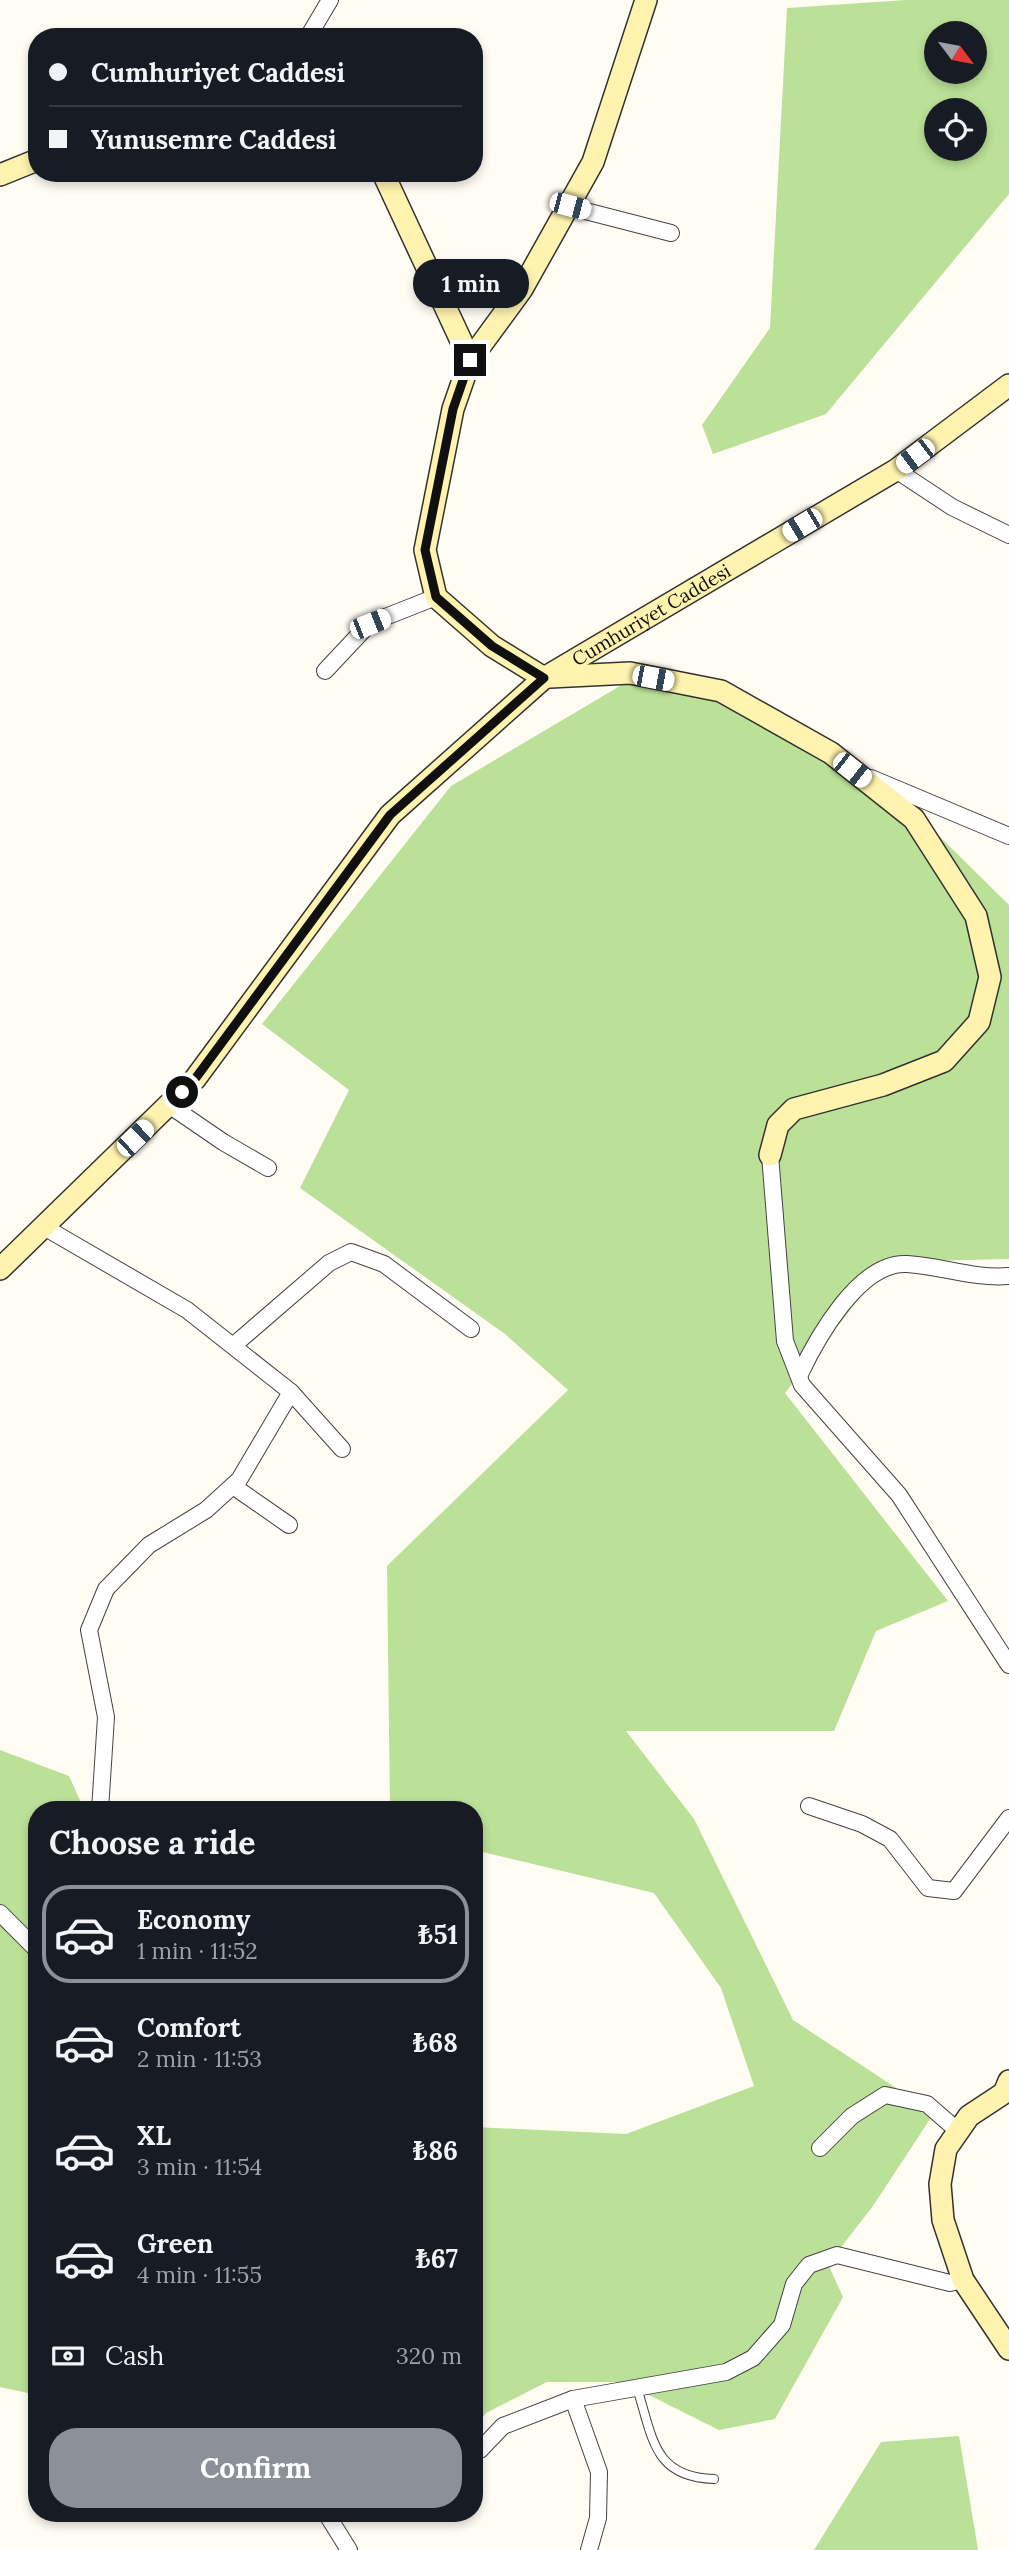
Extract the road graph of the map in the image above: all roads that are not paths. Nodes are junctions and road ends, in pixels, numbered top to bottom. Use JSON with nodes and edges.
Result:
{"nodes":[{"id":1,"x":330,"y":0,"type":"edge"},
{"id":2,"x":646,"y":0,"type":"edge"},
{"id":3,"x":313,"y":28,"type":"edge"},
{"id":4,"x":28,"y":164,"type":"edge"},
{"id":5,"x":0,"y":175,"type":"edge"},
{"id":6,"x":387,"y":182,"type":"edge"},
{"id":7,"x":570,"y":206,"type":"junction"},
{"id":8,"x":671,"y":233,"type":"dead end"},
{"id":9,"x":470,"y":360,"type":"junction"},
{"id":10,"x":1009,"y":385,"type":"edge"},
{"id":11,"x":896,"y":470,"type":"junction"},
{"id":12,"x":1009,"y":535,"type":"edge"},
{"id":13,"x":436,"y":597,"type":"junction"},
{"id":14,"x":325,"y":671,"type":"dead end"},
{"id":15,"x":544,"y":678,"type":"junction"},
{"id":16,"x":852,"y":770,"type":"junction"},
{"id":17,"x":1009,"y":836,"type":"edge"},
{"id":18,"x":169,"y":1105,"type":"junction"},
{"id":19,"x":770,"y":1155,"type":"joint"},
{"id":20,"x":268,"y":1168,"type":"dead end"},
{"id":21,"x":44,"y":1227,"type":"junction"},
{"id":22,"x":0,"y":1269,"type":"edge"},
{"id":23,"x":1009,"y":1276,"type":"edge"},
{"id":24,"x":471,"y":1329,"type":"dead end"},
{"id":25,"x":234,"y":1345,"type":"junction"},
{"id":26,"x":799,"y":1376,"type":"junction"},
{"id":27,"x":291,"y":1392,"type":"junction"},
{"id":28,"x":342,"y":1449,"type":"dead end"},
{"id":29,"x":233,"y":1486,"type":"junction"},
{"id":30,"x":289,"y":1525,"type":"dead end"},
{"id":31,"x":1009,"y":1665,"type":"edge"},
{"id":32,"x":101,"y":1801,"type":"edge"},
{"id":33,"x":809,"y":1806,"type":"dead end"},
{"id":34,"x":1009,"y":1818,"type":"edge"},
{"id":35,"x":0,"y":1913,"type":"edge"},
{"id":36,"x":28,"y":1941,"type":"edge"},
{"id":37,"x":1009,"y":2081,"type":"edge"},
{"id":38,"x":958,"y":2131,"type":"junction"},
{"id":39,"x":820,"y":2148,"type":"dead end"},
{"id":40,"x":963,"y":2280,"type":"junction"},
{"id":41,"x":1009,"y":2349,"type":"edge"},
{"id":42,"x":637,"y":2388,"type":"junction"},
{"id":43,"x":573,"y":2399,"type":"junction"},
{"id":44,"x":483,"y":2447,"type":"edge"},
{"id":45,"x":714,"y":2479,"type":"dead end"},
{"id":46,"x":332,"y":2522,"type":"edge"},
{"id":47,"x":349,"y":2550,"type":"edge"},
{"id":48,"x":589,"y":2550,"type":"edge"}],
"edges":[{"from":1,"to":3,"type":"street"},
{"from":2,"to":7,"type":"street"},
{"from":4,"to":5,"type":"street"},
{"from":6,"to":9,"type":"street"},
{"from":7,"to":8,"type":"street"},
{"from":7,"to":9,"type":"street"},
{"from":9,"to":13,"type":"street"},
{"from":10,"to":11,"type":"street","name":"Cumhuriyet Caddesi"},
{"from":11,"to":12,"type":"street"},
{"from":11,"to":15,"type":"street","name":"Cumhuriyet Caddesi"},
{"from":13,"to":14,"type":"street"},
{"from":13,"to":15,"type":"street"},
{"from":15,"to":16,"type":"street"},
{"from":15,"to":18,"type":"street","name":"Cumhuriyet Caddesi"},
{"from":16,"to":17,"type":"street"},
{"from":16,"to":19,"type":"street"},
{"from":18,"to":20,"type":"street"},
{"from":18,"to":21,"type":"street","name":"Cumhuriyet Caddesi"},
{"from":19,"to":26,"type":"street"},
{"from":21,"to":22,"type":"street","name":"Cumhuriyet Caddesi"},
{"from":21,"to":25,"type":"street"},
{"from":23,"to":26,"type":"street"},
{"from":24,"to":25,"type":"street"},
{"from":25,"to":27,"type":"street"},
{"from":26,"to":31,"type":"street"},
{"from":27,"to":28,"type":"street"},
{"from":27,"to":29,"type":"street"},
{"from":29,"to":30,"type":"street"},
{"from":29,"to":32,"type":"street"},
{"from":33,"to":34,"type":"street"},
{"from":35,"to":36,"type":"street"},
{"from":37,"to":38,"type":"street"},
{"from":38,"to":39,"type":"street"},
{"from":38,"to":40,"type":"street"},
{"from":40,"to":41,"type":"street"},
{"from":40,"to":42,"type":"street"},
{"from":42,"to":43,"type":"street"},
{"from":42,"to":45,"type":"lane"},
{"from":43,"to":44,"type":"street"},
{"from":43,"to":48,"type":"street"},
{"from":46,"to":47,"type":"street"}]}
